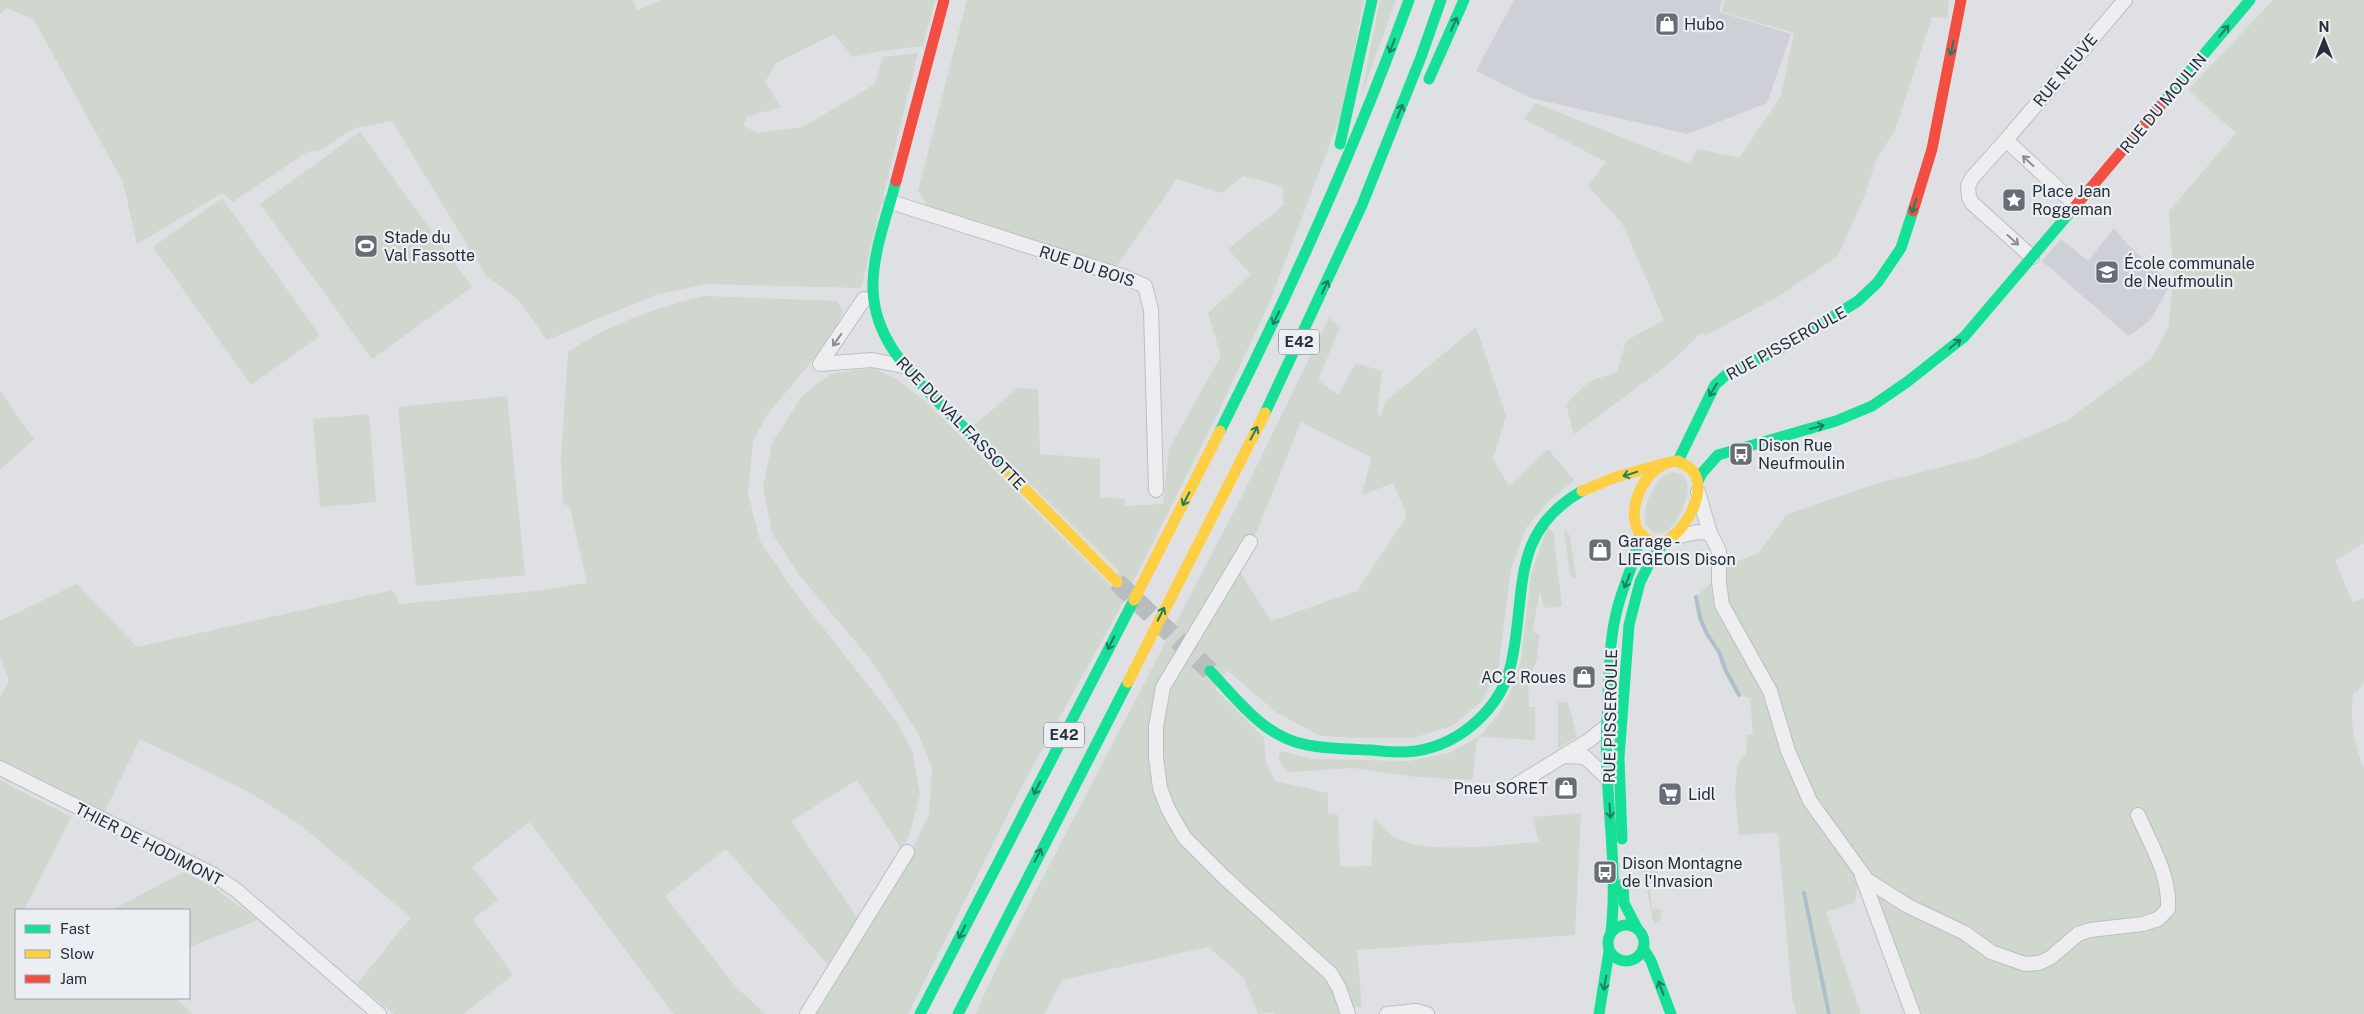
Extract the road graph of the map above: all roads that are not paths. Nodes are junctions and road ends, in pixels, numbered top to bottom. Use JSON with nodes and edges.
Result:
{"nodes":[{"id":1,"x":944,"y":0,"type":"edge"},
{"id":2,"x":1372,"y":0,"type":"edge"},
{"id":3,"x":1408,"y":0,"type":"edge"},
{"id":4,"x":1441,"y":0,"type":"edge"},
{"id":5,"x":1464,"y":0,"type":"edge"},
{"id":6,"x":1961,"y":0,"type":"edge"},
{"id":7,"x":2125,"y":0,"type":"edge"},
{"id":8,"x":2250,"y":0,"type":"edge"},
{"id":9,"x":1424,"y":88,"type":"dead end"},
{"id":10,"x":1411,"y":113,"type":"dead end"},
{"id":11,"x":2006,"y":140,"type":"junction"},
{"id":12,"x":890,"y":202,"type":"junction"},
{"id":13,"x":1362,"y":205,"type":"junction"},
{"id":14,"x":2076,"y":206,"type":"junction"},
{"id":15,"x":1318,"y":226,"type":"junction"},
{"id":16,"x":2032,"y":257,"type":"junction"},
{"id":17,"x":864,"y":299,"type":"dead end"},
{"id":18,"x":904,"y":366,"type":"junction"},
{"id":19,"x":1678,"y":461,"type":"junction"},
{"id":20,"x":1662,"y":464,"type":"junction"},
{"id":21,"x":1597,"y":484,"type":"junction"},
{"id":22,"x":1698,"y":486,"type":"junction"},
{"id":23,"x":1156,"y":490,"type":"dead end"},
{"id":24,"x":1636,"y":507,"type":"junction"},
{"id":25,"x":1710,"y":533,"type":"junction"},
{"id":26,"x":1640,"y":534,"type":"junction"},
{"id":27,"x":1675,"y":537,"type":"junction"},
{"id":28,"x":1250,"y":542,"type":"dead end"},
{"id":29,"x":1662,"y":544,"type":"junction"},
{"id":30,"x":1117,"y":582,"type":"tunnel mouth"},
{"id":31,"x":1210,"y":671,"type":"tunnel mouth"},
{"id":32,"x":1607,"y":726,"type":"junction"},
{"id":33,"x":1564,"y":756,"type":"junction"},
{"id":34,"x":0,"y":768,"type":"edge"},
{"id":35,"x":1607,"y":778,"type":"junction"},
{"id":36,"x":1510,"y":788,"type":"dead end"},
{"id":37,"x":2138,"y":815,"type":"dead end"},
{"id":38,"x":906,"y":852,"type":"dead end"},
{"id":39,"x":1859,"y":868,"type":"junction"},
{"id":40,"x":1637,"y":928,"type":"junction"},
{"id":41,"x":1611,"y":932,"type":"junction"},
{"id":42,"x":1644,"y":948,"type":"junction"},
{"id":43,"x":1609,"y":951,"type":"junction"},
{"id":44,"x":1629,"y":961,"type":"junction"},
{"id":45,"x":379,"y":1014,"type":"edge"},
{"id":46,"x":807,"y":1014,"type":"edge"},
{"id":47,"x":920,"y":1014,"type":"edge"},
{"id":48,"x":958,"y":1014,"type":"edge"},
{"id":49,"x":1348,"y":1014,"type":"edge"},
{"id":50,"x":1387,"y":1014,"type":"edge"},
{"id":51,"x":1427,"y":1014,"type":"edge"},
{"id":52,"x":1599,"y":1014,"type":"edge"},
{"id":53,"x":1609,"y":1014,"type":"edge"},
{"id":54,"x":1672,"y":1014,"type":"edge"},
{"id":55,"x":1913,"y":1014,"type":"edge"}],
"edges":[{"from":1,"to":12,"type":"main road","name":"RUE DU VAL FASSOTTE"},
{"from":2,"to":15,"type":"main road"},
{"from":3,"to":15,"type":"main road","number":"E42","one_way":true},
{"from":13,"to":4,"type":"main road","number":"E42","one_way":true},
{"from":9,"to":5,"type":"main road","one_way":true},
{"from":6,"to":19,"type":"main road","name":"RUE PISSEROULE","one_way":true},
{"from":7,"to":11,"type":"street","name":"RUE NEUVE"},
{"from":14,"to":8,"type":"main road","name":"RUE DU MOULIN","one_way":true},
{"from":10,"to":13,"type":"main road"},
{"from":14,"to":11,"type":"street","one_way":true},
{"from":11,"to":16,"type":"street","one_way":true},
{"from":12,"to":18,"type":"main road","name":"RUE DU VAL FASSOTTE"},
{"from":12,"to":23,"type":"street","name":"RUE DU BOIS"},
{"from":48,"to":13,"type":"main road","number":"E42","one_way":true},
{"from":14,"to":16,"type":"main road"},
{"from":15,"to":47,"type":"main road","number":"E42","one_way":true},
{"from":22,"to":16,"type":"main road","name":"RUE PISSEROULE","one_way":true},
{"from":17,"to":18,"type":"street","one_way":true},
{"from":18,"to":30,"type":"main road","name":"RUE DU VAL FASSOTTE"},
{"from":19,"to":20,"type":"main road"},
{"from":19,"to":22,"type":"main road"},
{"from":20,"to":21,"type":"main road","one_way":true},
{"from":20,"to":24,"type":"main road","name":"RUE PISSEROULE"},
{"from":21,"to":24,"type":"main road"},
{"from":21,"to":31,"type":"main road"},
{"from":22,"to":25,"type":"street"},
{"from":22,"to":27,"type":"main road","name":"RUE PISSEROULE"},
{"from":24,"to":26,"type":"main road","name":"RUE PISSEROULE"},
{"from":25,"to":27,"type":"street"},
{"from":25,"to":39,"type":"street"},
{"from":26,"to":29,"type":"main road"},
{"from":26,"to":32,"type":"main road","name":"RUE PISSEROULE","one_way":true},
{"from":27,"to":29,"type":"main road","name":"RUE PISSEROULE"},
{"from":28,"to":49,"type":"street"},
{"from":29,"to":40,"type":"main road","name":"RUE PISSEROULE"},
{"from":32,"to":33,"type":"street"},
{"from":32,"to":35,"type":"main road","name":"RUE PISSEROULE"},
{"from":33,"to":35,"type":"street"},
{"from":33,"to":36,"type":"street"},
{"from":34,"to":45,"type":"street","name":"THIER DE HODIMONT"},
{"from":35,"to":41,"type":"main road","name":"RUE PISSEROULE","one_way":true},
{"from":37,"to":39,"type":"street"},
{"from":38,"to":46,"type":"street"},
{"from":39,"to":55,"type":"street"},
{"from":40,"to":41,"type":"main road"},
{"from":40,"to":42,"type":"main road"},
{"from":41,"to":43,"type":"main road"},
{"from":42,"to":44,"type":"main road"},
{"from":54,"to":42,"type":"main road","one_way":true},
{"from":43,"to":44,"type":"main road"},
{"from":43,"to":52,"type":"main road","one_way":true},
{"from":44,"to":53,"type":"main road"},
{"from":50,"to":51,"type":"street"}]}
